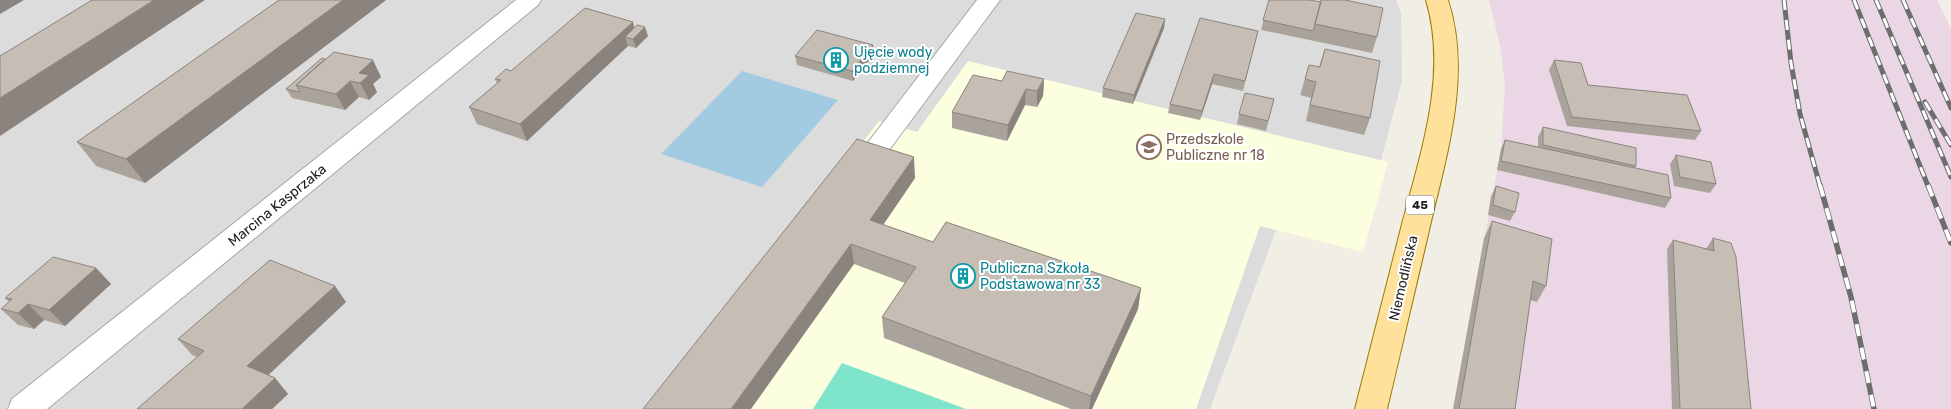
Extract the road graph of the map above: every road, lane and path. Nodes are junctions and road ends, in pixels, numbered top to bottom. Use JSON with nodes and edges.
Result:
{"nodes":[{"id":1,"x":530,"y":0,"type":"edge"},
{"id":2,"x":989,"y":0,"type":"edge"},
{"id":3,"x":1437,"y":0,"type":"edge"},
{"id":4,"x":875,"y":151,"type":"edge"},
{"id":5,"x":24,"y":409,"type":"edge"},
{"id":6,"x":1371,"y":409,"type":"edge"}],
"edges":[{"from":1,"to":5,"type":"street","name":"Marcina Kasprzaka"},
{"from":2,"to":4,"type":"street"},
{"from":3,"to":6,"type":"main road","name":"Niemodlińska","number":"45"}]}
